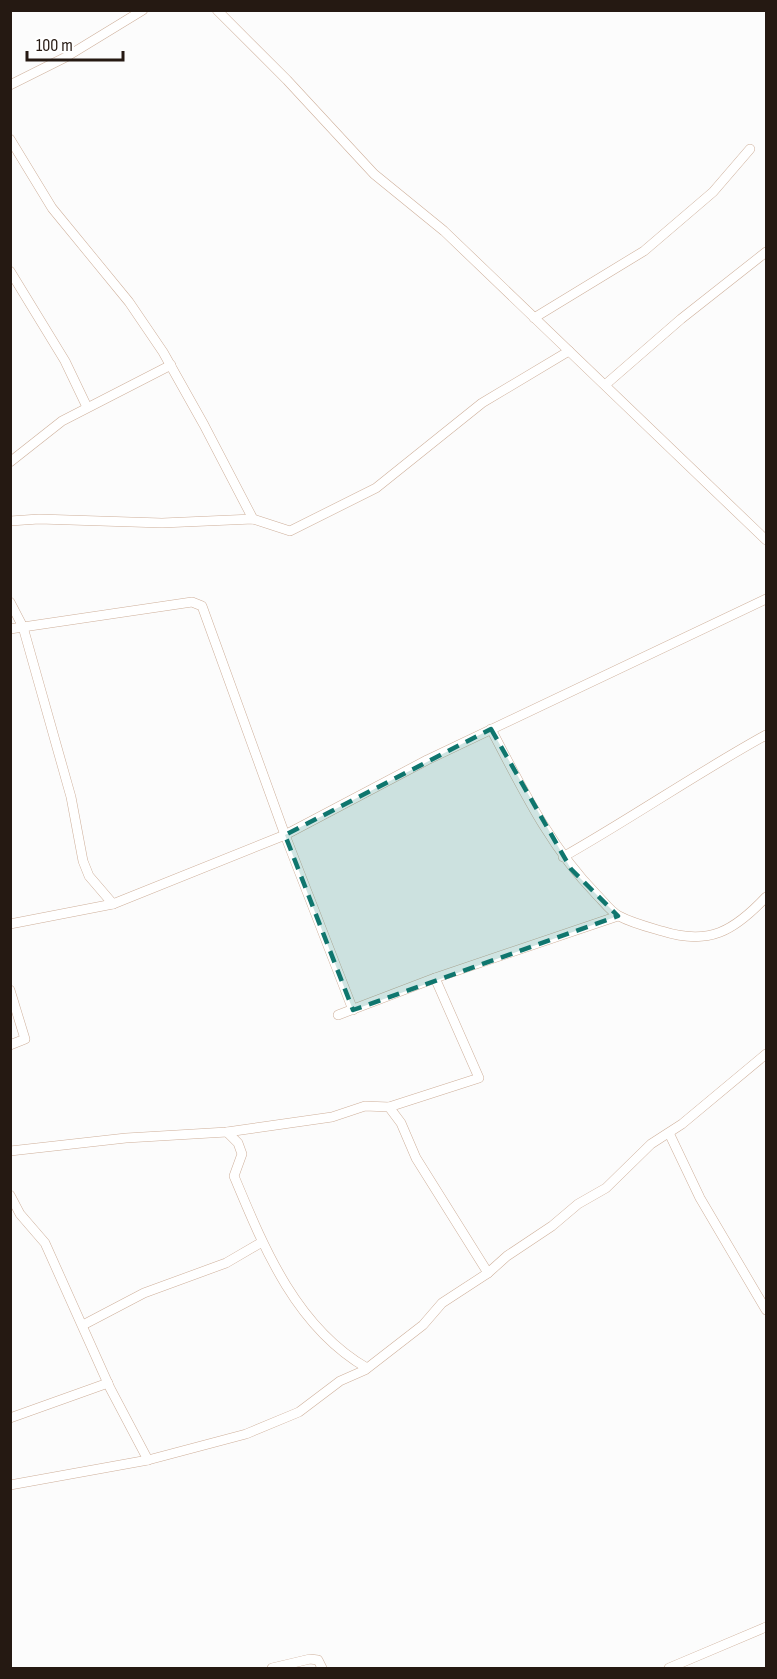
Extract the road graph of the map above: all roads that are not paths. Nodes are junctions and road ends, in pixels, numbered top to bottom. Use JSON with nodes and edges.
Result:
{"nodes":[{"id":1,"x":143,"y":10,"type":"edge"},
{"id":2,"x":217,"y":10,"type":"edge"},
{"id":3,"x":10,"y":85,"type":"edge"},
{"id":4,"x":10,"y":139,"type":"edge"},
{"id":5,"x":750,"y":149,"type":"dead end"},
{"id":6,"x":766,"y":252,"type":"edge"},
{"id":7,"x":10,"y":271,"type":"edge"},
{"id":8,"x":534,"y":318,"type":"junction"},
{"id":9,"x":569,"y":351,"type":"junction"},
{"id":10,"x":171,"y":365,"type":"junction"},
{"id":11,"x":605,"y":385,"type":"junction"},
{"id":12,"x":87,"y":407,"type":"junction"},
{"id":13,"x":10,"y":462,"type":"edge"},
{"id":14,"x":253,"y":519,"type":"junction"},
{"id":15,"x":10,"y":521,"type":"edge"},
{"id":16,"x":766,"y":540,"type":"edge"},
{"id":17,"x":766,"y":599,"type":"edge"},
{"id":18,"x":10,"y":602,"type":"edge"},
{"id":19,"x":23,"y":627,"type":"junction"},
{"id":20,"x":10,"y":628,"type":"edge"},
{"id":21,"x":491,"y":729,"type":"junction"},
{"id":22,"x":766,"y":735,"type":"edge"},
{"id":23,"x":285,"y":835,"type":"junction"},
{"id":24,"x":563,"y":857,"type":"junction"},
{"id":25,"x":766,"y":897,"type":"edge"},
{"id":26,"x":113,"y":904,"type":"junction"},
{"id":27,"x":618,"y":916,"type":"junction"},
{"id":28,"x":10,"y":924,"type":"edge"},
{"id":29,"x":435,"y":978,"type":"junction"},
{"id":30,"x":10,"y":990,"type":"edge"},
{"id":31,"x":353,"y":1010,"type":"junction"},
{"id":32,"x":338,"y":1015,"type":"dead end"},
{"id":33,"x":10,"y":1045,"type":"edge"},
{"id":34,"x":766,"y":1054,"type":"edge"},
{"id":35,"x":389,"y":1107,"type":"junction"},
{"id":36,"x":227,"y":1132,"type":"junction"},
{"id":37,"x":669,"y":1133,"type":"junction"},
{"id":38,"x":10,"y":1150,"type":"edge"},
{"id":39,"x":10,"y":1195,"type":"edge"},
{"id":40,"x":262,"y":1242,"type":"junction"},
{"id":41,"x":488,"y":1273,"type":"junction"},
{"id":42,"x":766,"y":1310,"type":"edge"},
{"id":43,"x":83,"y":1325,"type":"junction"},
{"id":44,"x":367,"y":1368,"type":"junction"},
{"id":45,"x":108,"y":1383,"type":"junction"},
{"id":46,"x":10,"y":1418,"type":"edge"},
{"id":47,"x":148,"y":1460,"type":"junction"},
{"id":48,"x":10,"y":1485,"type":"edge"},
{"id":49,"x":766,"y":1627,"type":"edge"},
{"id":50,"x":272,"y":1668,"type":"edge"},
{"id":51,"x":322,"y":1668,"type":"edge"},
{"id":52,"x":669,"y":1668,"type":"edge"}],
"edges":[{"from":1,"to":3,"type":"street"},
{"from":2,"to":8,"type":"street"},
{"from":4,"to":10,"type":"street"},
{"from":5,"to":8,"type":"street"},
{"from":6,"to":11,"type":"street"},
{"from":7,"to":12,"type":"street"},
{"from":8,"to":9,"type":"street"},
{"from":9,"to":11,"type":"street"},
{"from":9,"to":14,"type":"street"},
{"from":10,"to":12,"type":"street"},
{"from":10,"to":14,"type":"street"},
{"from":11,"to":16,"type":"street"},
{"from":12,"to":13,"type":"street"},
{"from":14,"to":15,"type":"street"},
{"from":17,"to":21,"type":"street"},
{"from":18,"to":19,"type":"street"},
{"from":19,"to":20,"type":"street"},
{"from":19,"to":23,"type":"street"},
{"from":19,"to":26,"type":"street"},
{"from":21,"to":23,"type":"street"},
{"from":21,"to":24,"type":"street"},
{"from":22,"to":24,"type":"street"},
{"from":23,"to":26,"type":"street"},
{"from":23,"to":31,"type":"street"},
{"from":24,"to":27,"type":"street"},
{"from":25,"to":27,"type":"street"},
{"from":26,"to":28,"type":"street"},
{"from":27,"to":29,"type":"street"},
{"from":29,"to":31,"type":"street"},
{"from":29,"to":35,"type":"street"},
{"from":30,"to":33,"type":"street"},
{"from":31,"to":32,"type":"street"},
{"from":34,"to":37,"type":"street"},
{"from":35,"to":36,"type":"street"},
{"from":35,"to":41,"type":"street"},
{"from":36,"to":38,"type":"street"},
{"from":36,"to":40,"type":"street"},
{"from":37,"to":41,"type":"street"},
{"from":37,"to":42,"type":"street"},
{"from":39,"to":43,"type":"street"},
{"from":40,"to":43,"type":"street"},
{"from":40,"to":44,"type":"street"},
{"from":41,"to":44,"type":"street"},
{"from":43,"to":45,"type":"street"},
{"from":44,"to":47,"type":"street"},
{"from":45,"to":46,"type":"street"},
{"from":45,"to":47,"type":"street"},
{"from":47,"to":48,"type":"street"},
{"from":49,"to":52,"type":"street"},
{"from":50,"to":51,"type":"street"}]}
